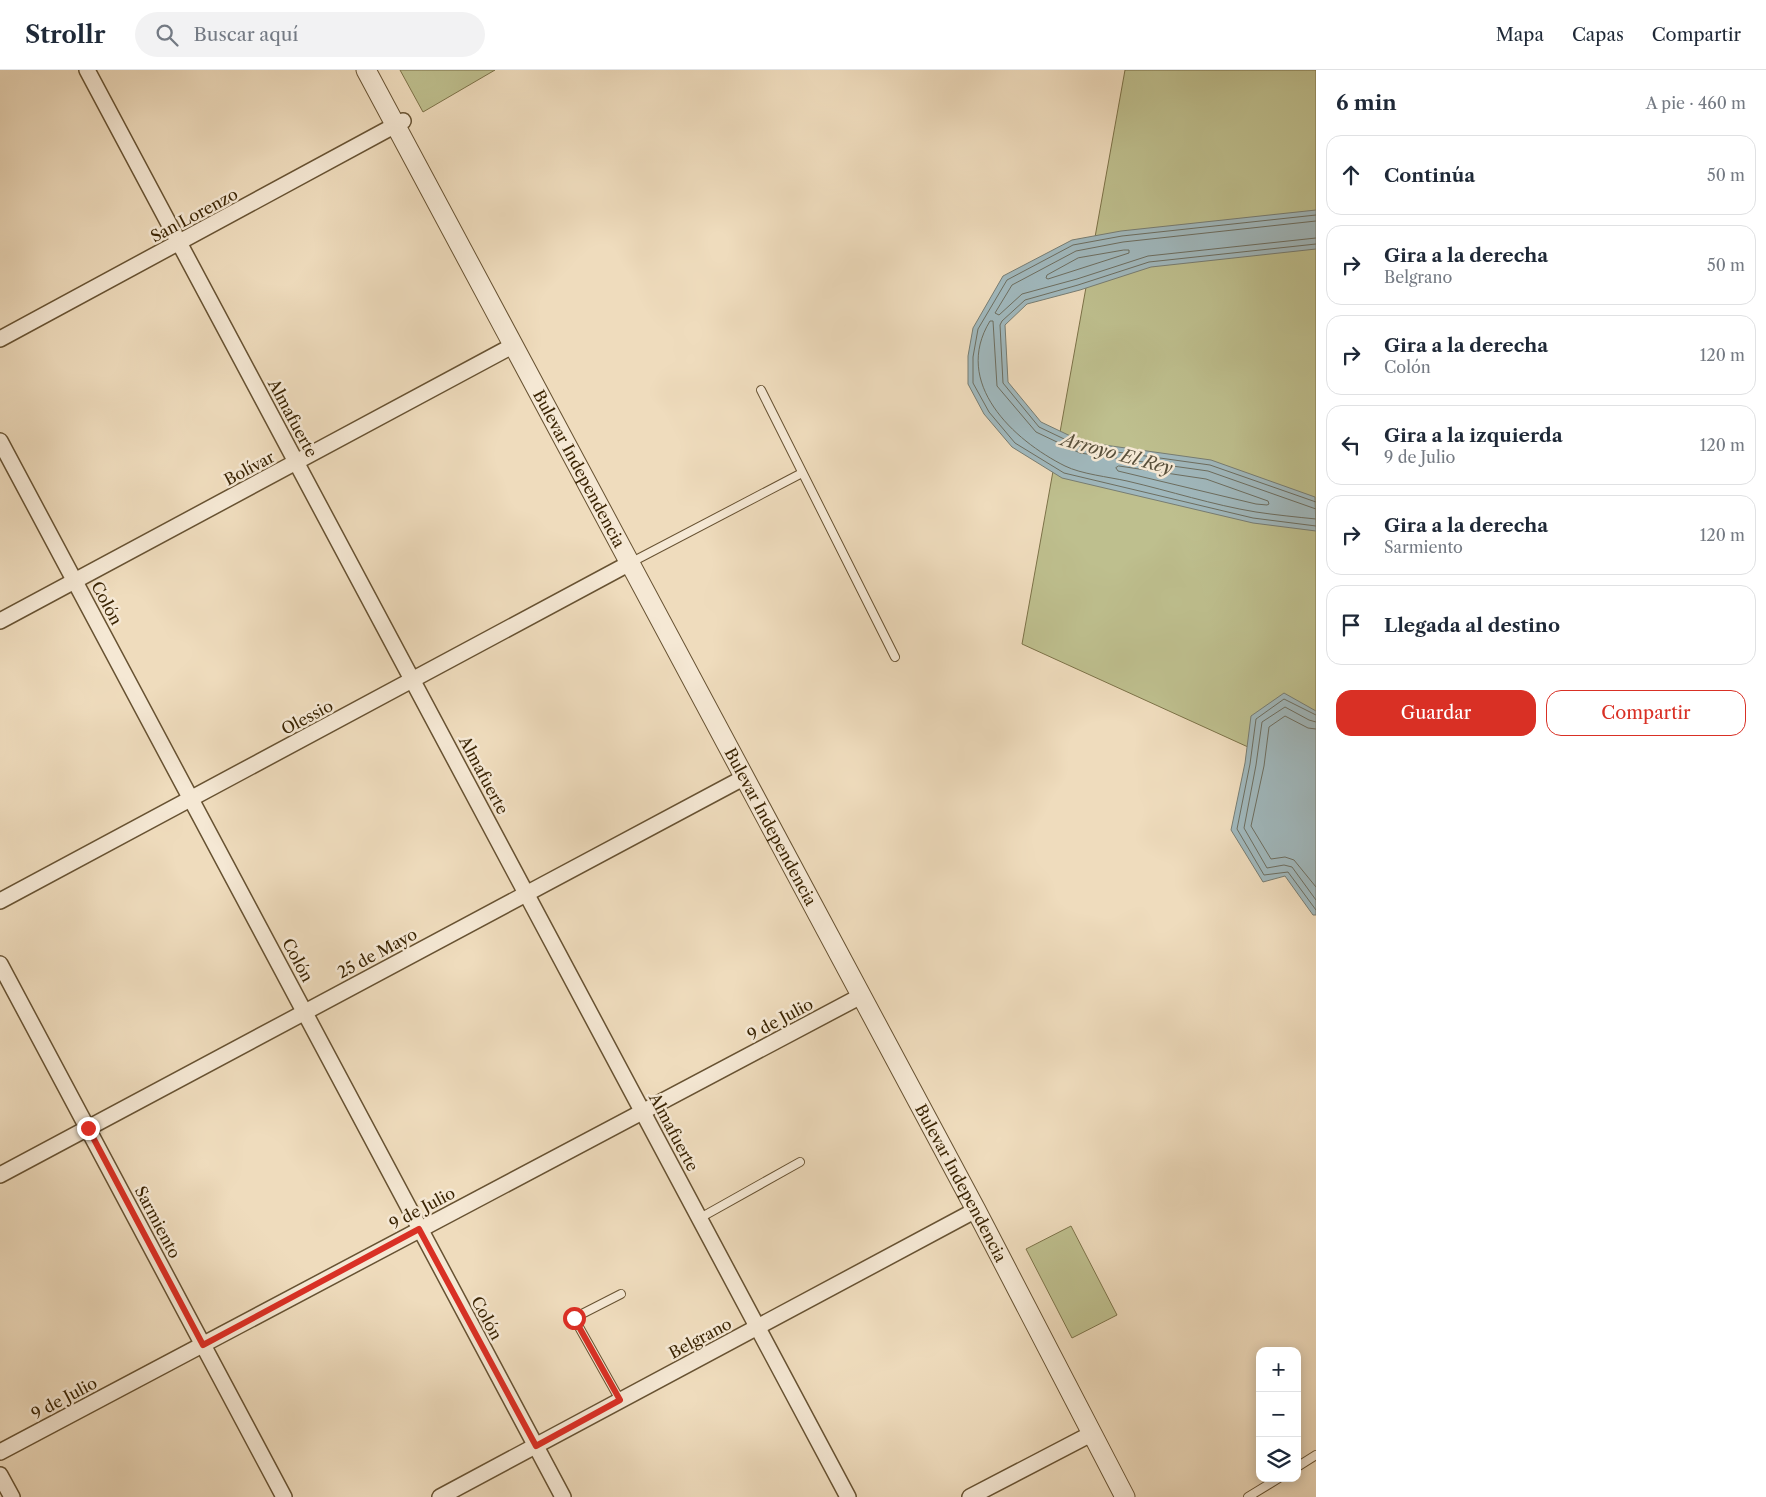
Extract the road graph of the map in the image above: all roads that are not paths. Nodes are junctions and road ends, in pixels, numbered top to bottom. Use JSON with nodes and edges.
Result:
{"nodes":[{"id":1,"x":87,"y":70,"type":"edge"},
{"id":2,"x":366,"y":70,"type":"edge"},
{"id":3,"x":377,"y":70,"type":"edge"},
{"id":4,"x":400,"y":124,"type":"junction"},
{"id":5,"x":179,"y":243,"type":"junction"},
{"id":6,"x":0,"y":339,"type":"edge"},
{"id":7,"x":514,"y":345,"type":"junction"},
{"id":8,"x":761,"y":390,"type":"dead end"},
{"id":9,"x":0,"y":442,"type":"edge"},
{"id":10,"x":297,"y":462,"type":"junction"},
{"id":11,"x":802,"y":473,"type":"junction"},
{"id":12,"x":630,"y":563,"type":"junction"},
{"id":13,"x":75,"y":581,"type":"junction"},
{"id":14,"x":0,"y":621,"type":"edge"},
{"id":15,"x":896,"y":658,"type":"dead end"},
{"id":16,"x":413,"y":680,"type":"junction"},
{"id":17,"x":745,"y":777,"type":"junction"},
{"id":18,"x":191,"y":799,"type":"junction"},
{"id":19,"x":528,"y":893,"type":"junction"},
{"id":20,"x":0,"y":901,"type":"edge"},
{"id":21,"x":0,"y":964,"type":"edge"},
{"id":22,"x":861,"y":996,"type":"junction"},
{"id":23,"x":305,"y":1012,"type":"junction"},
{"id":24,"x":642,"y":1110,"type":"junction"},
{"id":25,"x":88,"y":1128,"type":"junction"},
{"id":26,"x":800,"y":1162,"type":"dead end"},
{"id":27,"x":0,"y":1174,"type":"edge"},
{"id":28,"x":976,"y":1210,"type":"junction"},
{"id":29,"x":700,"y":1218,"type":"junction"},
{"id":30,"x":419,"y":1229,"type":"junction"},
{"id":31,"x":621,"y":1294,"type":"dead end"},
{"id":32,"x":759,"y":1327,"type":"junction"},
{"id":33,"x":203,"y":1345,"type":"junction"},
{"id":34,"x":620,"y":1400,"type":"junction"},
{"id":35,"x":1091,"y":1434,"type":"junction"},
{"id":36,"x":536,"y":1446,"type":"junction"},
{"id":37,"x":0,"y":1452,"type":"edge"},
{"id":38,"x":1316,"y":1455,"type":"edge"},
{"id":39,"x":1301,"y":1464,"type":"edge"},
{"id":40,"x":0,"y":1475,"type":"edge"},
{"id":41,"x":1272,"y":1482,"type":"edge"},
{"id":42,"x":12,"y":1497,"type":"edge"},
{"id":43,"x":284,"y":1497,"type":"edge"},
{"id":44,"x":440,"y":1497,"type":"edge"},
{"id":45,"x":563,"y":1497,"type":"edge"},
{"id":46,"x":848,"y":1497,"type":"edge"},
{"id":47,"x":970,"y":1497,"type":"edge"},
{"id":48,"x":1125,"y":1497,"type":"edge"},
{"id":49,"x":1248,"y":1497,"type":"edge"}],
"edges":[{"from":1,"to":5,"type":"street","name":"Almafuerte"},
{"from":2,"to":4,"type":"street","name":"Bulevar Independencia"},
{"from":3,"to":4,"type":"street","name":"Bulevar Independencia"},
{"from":4,"to":5,"type":"street","name":"San Lorenzo"},
{"from":4,"to":7,"type":"street","name":"Bulevar Independencia"},
{"from":5,"to":6,"type":"street","name":"San Lorenzo"},
{"from":5,"to":10,"type":"street","name":"Almafuerte"},
{"from":7,"to":10,"type":"street","name":"Bolívar"},
{"from":7,"to":12,"type":"street","name":"Bulevar Independencia"},
{"from":8,"to":11,"type":"lane"},
{"from":9,"to":13,"type":"street","name":"Colón"},
{"from":10,"to":13,"type":"street","name":"Bolívar"},
{"from":10,"to":16,"type":"street","name":"Almafuerte"},
{"from":11,"to":12,"type":"lane"},
{"from":11,"to":15,"type":"lane"},
{"from":12,"to":16,"type":"street","name":"Olessio"},
{"from":12,"to":17,"type":"street","name":"Bulevar Independencia"},
{"from":13,"to":14,"type":"street","name":"Bolívar"},
{"from":13,"to":18,"type":"street","name":"Colón"},
{"from":16,"to":18,"type":"street","name":"Olessio"},
{"from":16,"to":19,"type":"street","name":"Almafuerte"},
{"from":17,"to":19,"type":"street","name":"25 de Mayo"},
{"from":17,"to":22,"type":"street","name":"Bulevar Independencia"},
{"from":18,"to":20,"type":"street","name":"Olessio"},
{"from":18,"to":23,"type":"street","name":"Colón"},
{"from":19,"to":23,"type":"street","name":"25 de Mayo"},
{"from":19,"to":24,"type":"street","name":"Almafuerte"},
{"from":21,"to":25,"type":"street","name":"Sarmiento"},
{"from":22,"to":24,"type":"street","name":"9 de Julio"},
{"from":22,"to":28,"type":"street","name":"Bulevar Independencia"},
{"from":23,"to":25,"type":"street","name":"25 de Mayo"},
{"from":23,"to":30,"type":"street","name":"Colón"},
{"from":24,"to":29,"type":"street","name":"Almafuerte"},
{"from":24,"to":30,"type":"street","name":"9 de Julio"},
{"from":25,"to":27,"type":"street","name":"25 de Mayo"},
{"from":25,"to":33,"type":"street","name":"Sarmiento"},
{"from":26,"to":29,"type":"lane"},
{"from":28,"to":32,"type":"street","name":"Belgrano"},
{"from":28,"to":35,"type":"street","name":"Bulevar Independencia"},
{"from":29,"to":32,"type":"street","name":"Almafuerte"},
{"from":30,"to":33,"type":"street","name":"9 de Julio"},
{"from":30,"to":36,"type":"street","name":"Colón"},
{"from":31,"to":34,"type":"lane"},
{"from":32,"to":34,"type":"street","name":"Belgrano"},
{"from":32,"to":46,"type":"street","name":"Almafuerte"},
{"from":33,"to":37,"type":"street","name":"9 de Julio"},
{"from":33,"to":43,"type":"street","name":"Sarmiento"},
{"from":34,"to":36,"type":"street","name":"Belgrano"},
{"from":35,"to":47,"type":"street"},
{"from":35,"to":48,"type":"street","name":"Bulevar Independencia"},
{"from":36,"to":44,"type":"street","name":"Belgrano"},
{"from":36,"to":45,"type":"street","name":"Colón"},
{"from":38,"to":39,"type":"lane"},
{"from":40,"to":42,"type":"street"},
{"from":41,"to":49,"type":"lane"}]}
